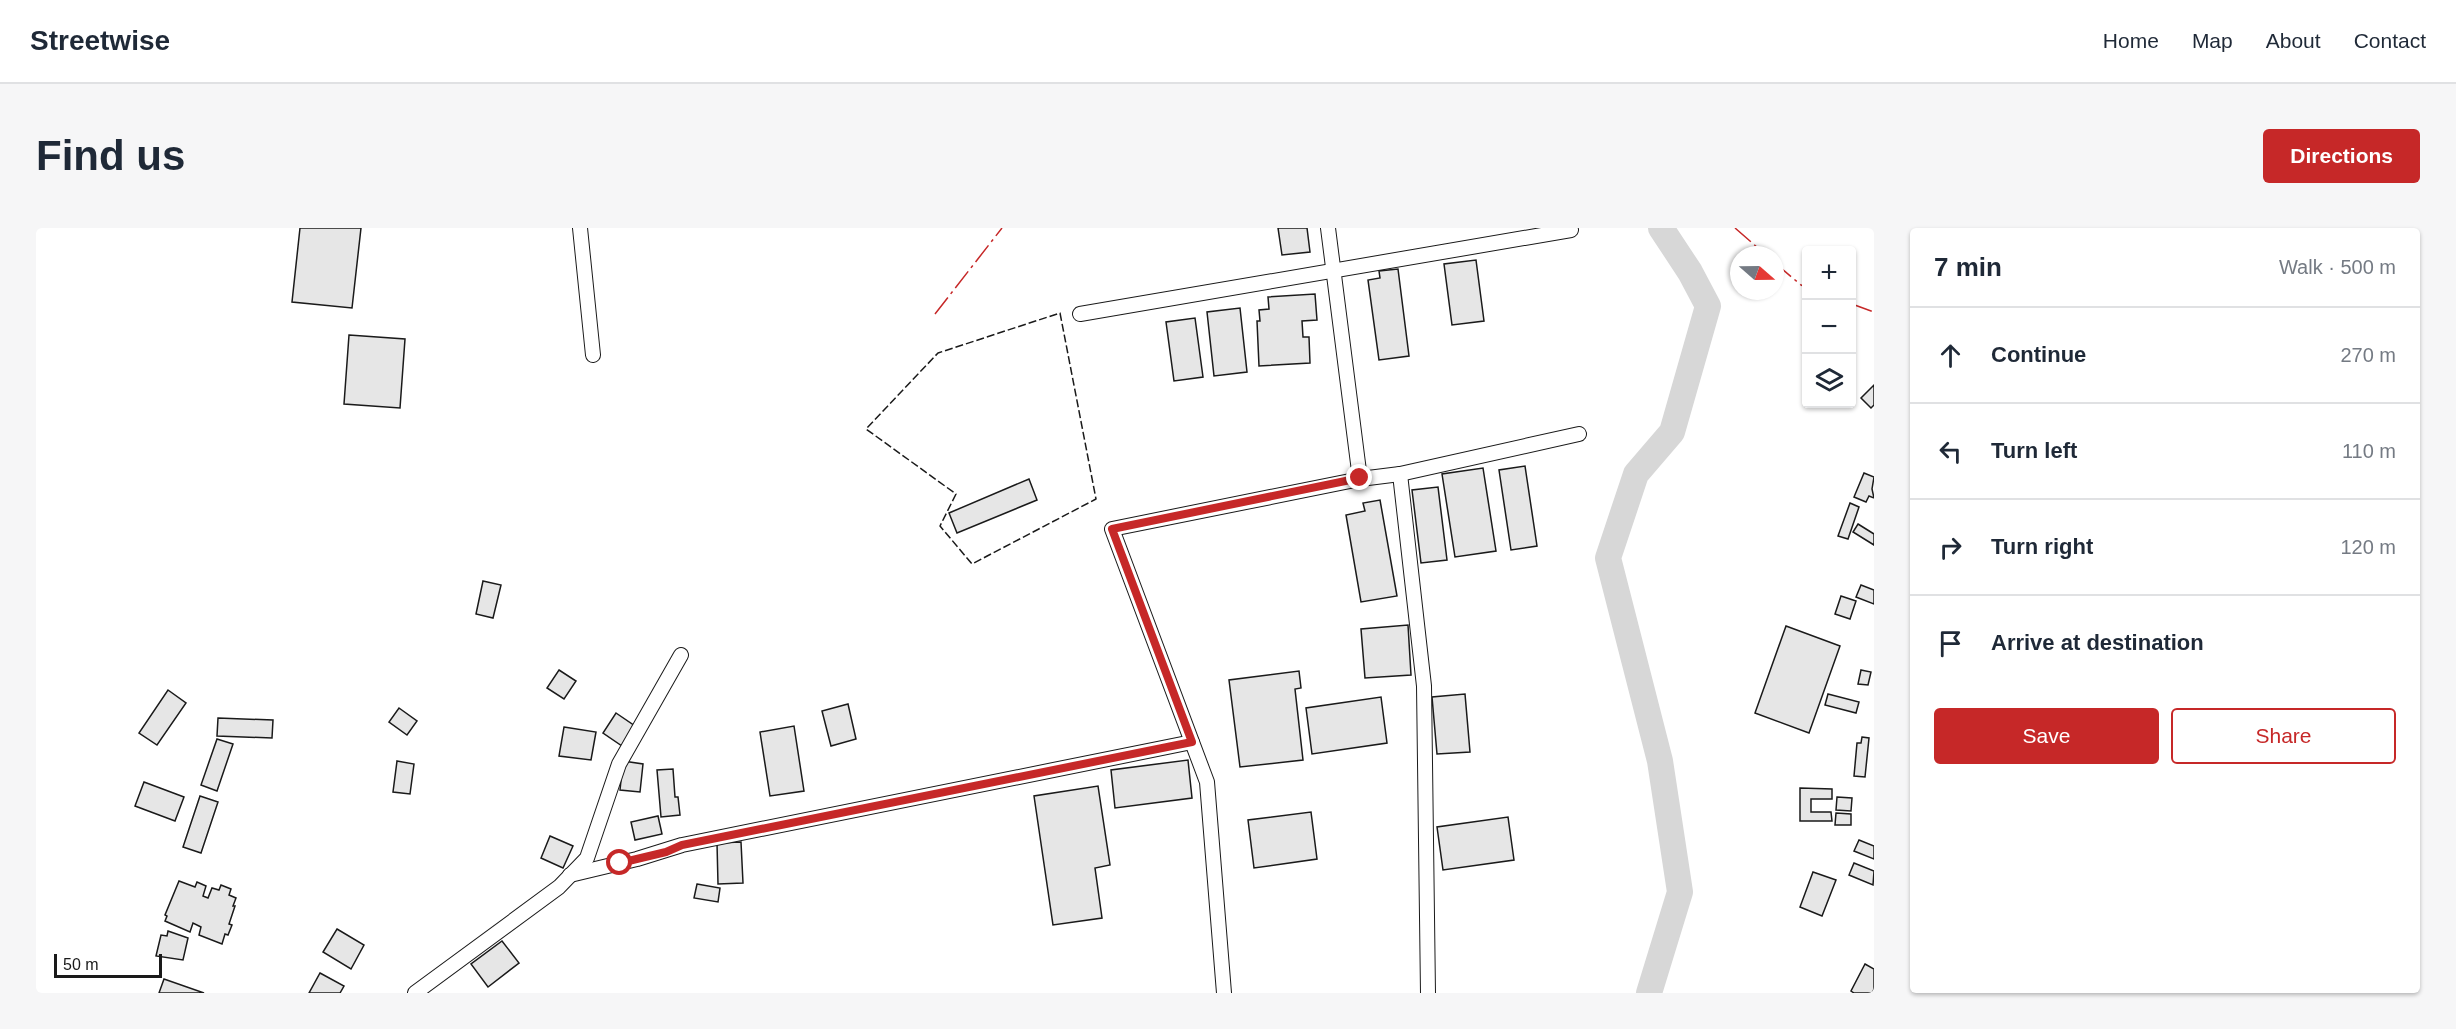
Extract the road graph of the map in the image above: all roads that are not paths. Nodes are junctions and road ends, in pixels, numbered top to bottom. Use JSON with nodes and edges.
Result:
{"nodes":[{"id":1,"x":580,"y":228,"type":"edge"},
{"id":2,"x":1328,"y":228,"type":"edge"},
{"id":3,"x":1571,"y":230,"type":"dead end"},
{"id":4,"x":1334,"y":270,"type":"junction"},
{"id":5,"x":1080,"y":314,"type":"dead end"},
{"id":6,"x":593,"y":355,"type":"dead end"},
{"id":7,"x":1580,"y":434,"type":"dead end"},
{"id":8,"x":1400,"y":474,"type":"junction"},
{"id":9,"x":1360,"y":478,"type":"junction"},
{"id":10,"x":681,"y":655,"type":"dead end"},
{"id":11,"x":1192,"y":742,"type":"junction"},
{"id":12,"x":570,"y":875,"type":"junction"},
{"id":13,"x":415,"y":993,"type":"edge"},
{"id":14,"x":1224,"y":993,"type":"edge"},
{"id":15,"x":1428,"y":993,"type":"edge"}],
"edges":[{"from":1,"to":6,"type":"street"},
{"from":2,"to":4,"type":"street"},
{"from":3,"to":4,"type":"street"},
{"from":4,"to":5,"type":"street"},
{"from":4,"to":9,"type":"street"},
{"from":7,"to":8,"type":"street"},
{"from":8,"to":9,"type":"street"},
{"from":8,"to":15,"type":"street"},
{"from":9,"to":11,"type":"street"},
{"from":10,"to":12,"type":"street"},
{"from":11,"to":12,"type":"street"},
{"from":11,"to":14,"type":"street"},
{"from":12,"to":13,"type":"street"}]}
